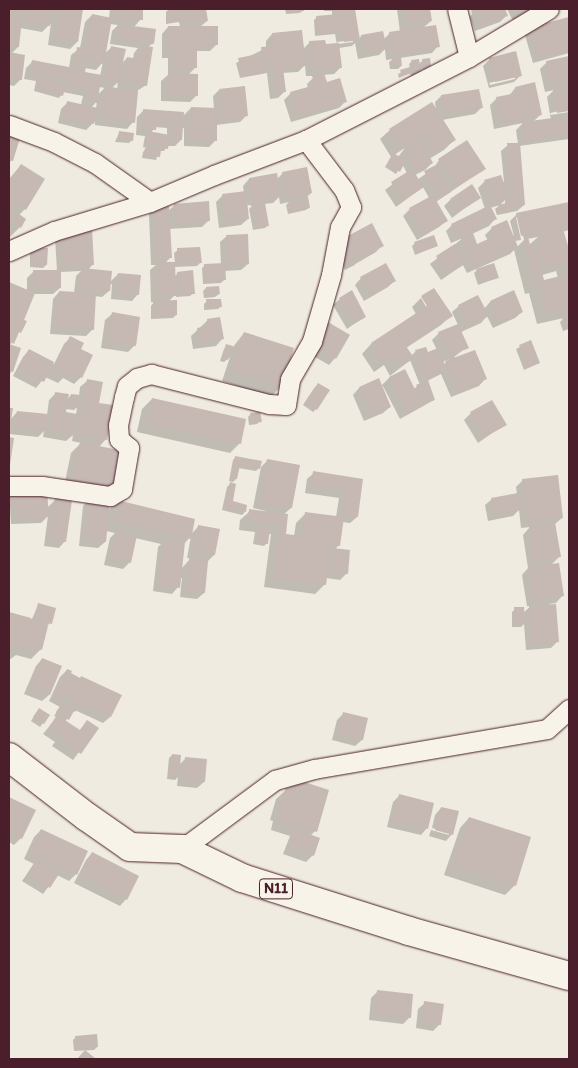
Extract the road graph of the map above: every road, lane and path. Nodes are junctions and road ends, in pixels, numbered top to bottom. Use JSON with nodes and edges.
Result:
{"nodes":[{"id":1,"x":457,"y":9,"type":"edge"},
{"id":2,"x":549,"y":9,"type":"edge"},
{"id":3,"x":469,"y":57,"type":"junction"},
{"id":4,"x":9,"y":125,"type":"edge"},
{"id":5,"x":306,"y":140,"type":"junction"},
{"id":6,"x":150,"y":202,"type":"junction"},
{"id":7,"x":9,"y":251,"type":"edge"},
{"id":8,"x":9,"y":486,"type":"edge"},
{"id":9,"x":569,"y":710,"type":"edge"},
{"id":10,"x":9,"y":757,"type":"edge"},
{"id":11,"x":182,"y":849,"type":"junction"},
{"id":12,"x":569,"y":976,"type":"edge"}],
"edges":[{"from":1,"to":3,"type":"street"},
{"from":2,"to":3,"type":"street"},
{"from":3,"to":5,"type":"street"},
{"from":4,"to":6,"type":"street"},
{"from":5,"to":6,"type":"street"},
{"from":5,"to":8,"type":"street"},
{"from":6,"to":7,"type":"street"},
{"from":9,"to":11,"type":"street"},
{"from":10,"to":11,"type":"highway","number":"N11"},
{"from":11,"to":12,"type":"highway","number":"N11"}]}
